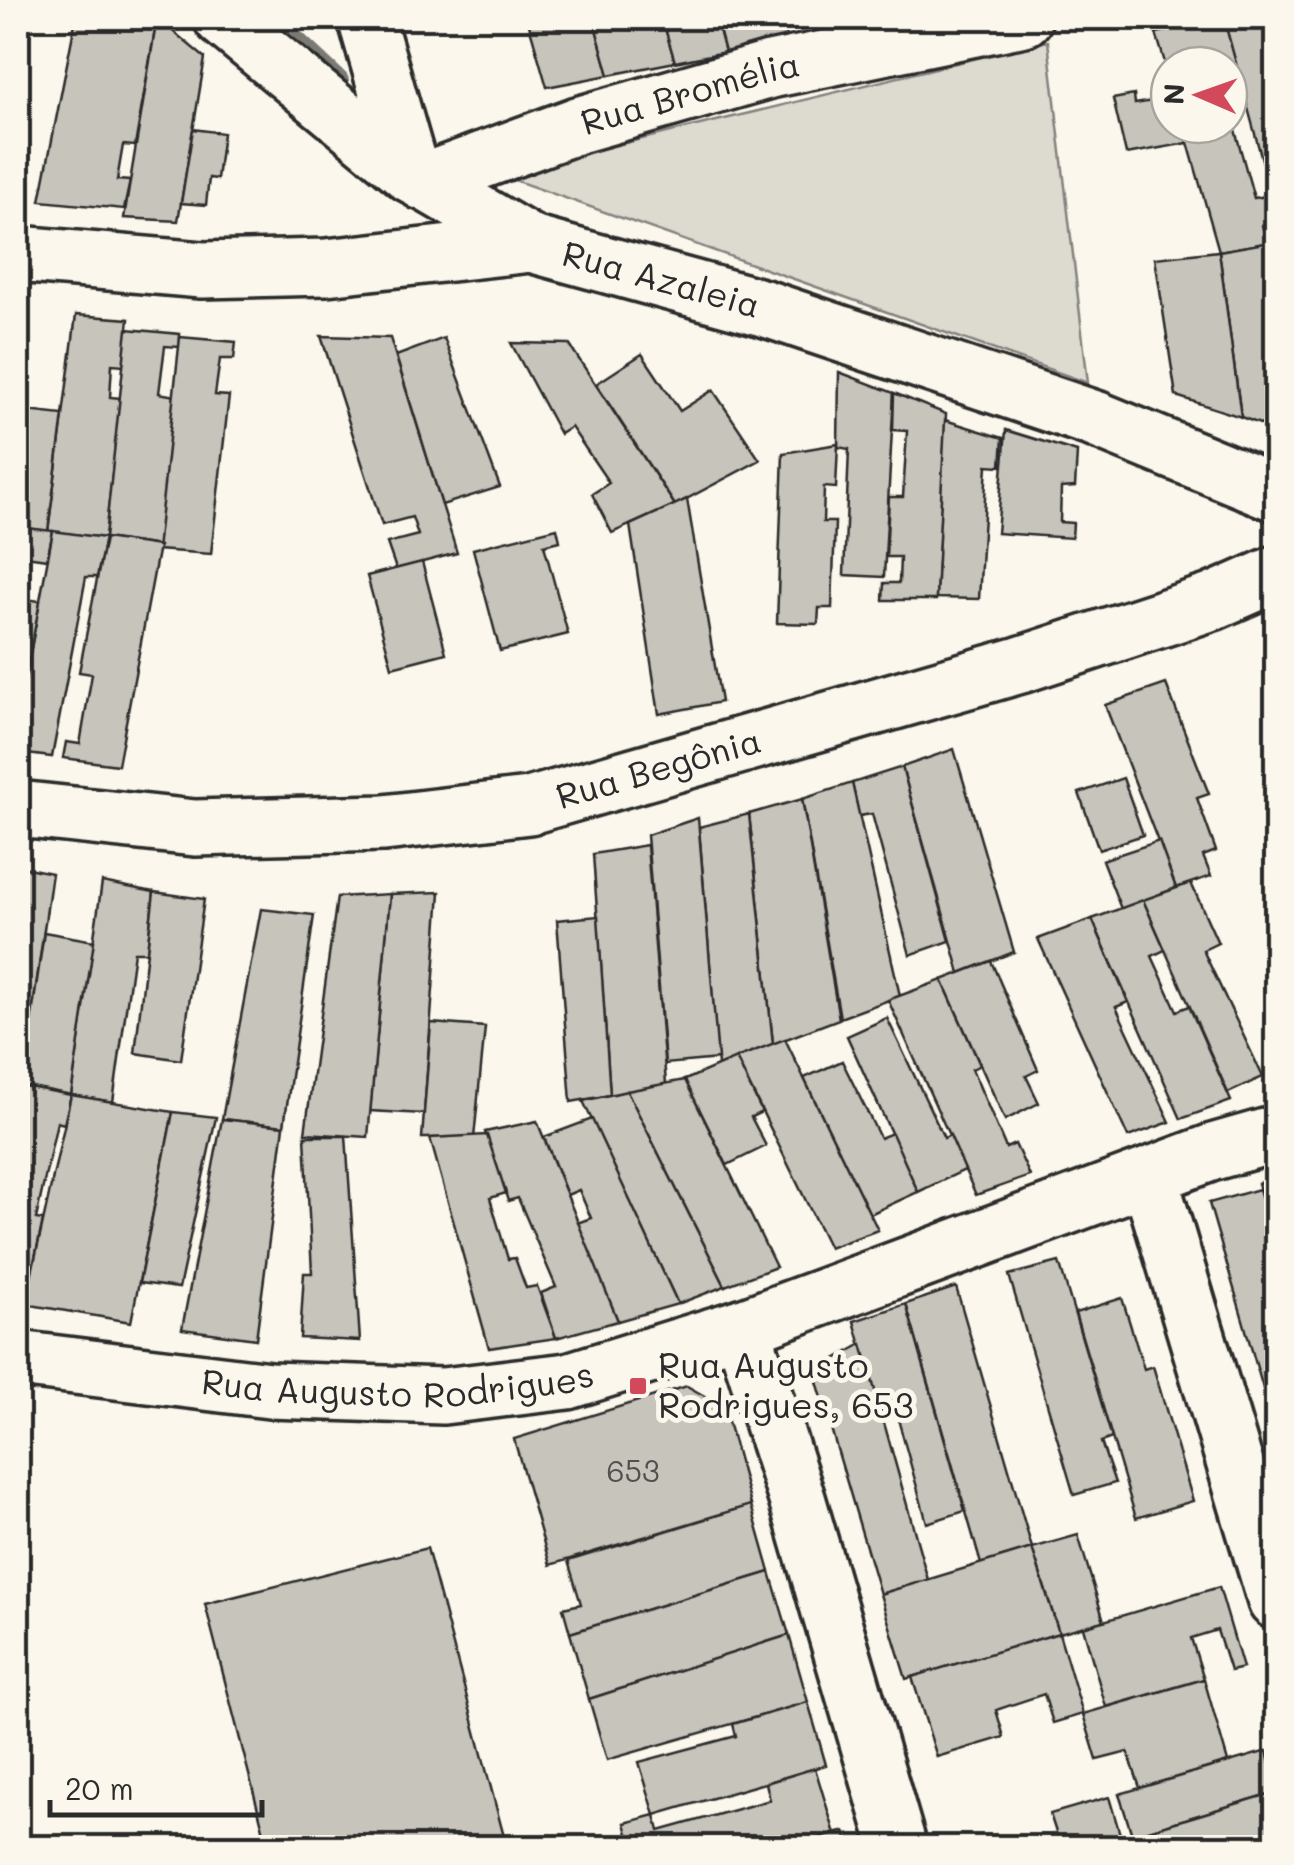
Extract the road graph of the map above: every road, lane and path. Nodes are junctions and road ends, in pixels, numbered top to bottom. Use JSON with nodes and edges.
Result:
{"nodes":[{"id":1,"x":222,"y":18,"type":"edge"},
{"id":2,"x":366,"y":18,"type":"edge"},
{"id":3,"x":1024,"y":18,"type":"edge"},
{"id":4,"x":417,"y":178,"type":"junction"},
{"id":5,"x":531,"y":244,"type":"junction"},
{"id":6,"x":18,"y":254,"type":"edge"},
{"id":7,"x":1276,"y":493,"type":"edge"},
{"id":8,"x":1276,"y":574,"type":"edge"},
{"id":9,"x":18,"y":809,"type":"edge"},
{"id":10,"x":1276,"y":1134,"type":"edge"},
{"id":11,"x":1149,"y":1176,"type":"junction"},
{"id":12,"x":742,"y":1326,"type":"junction"},
{"id":13,"x":18,"y":1360,"type":"edge"},
{"id":14,"x":1276,"y":1601,"type":"edge"},
{"id":15,"x":898,"y":1848,"type":"edge"}],
"edges":[{"from":1,"to":4,"type":"street"},
{"from":2,"to":4,"type":"street"},
{"from":3,"to":4,"type":"street","name":"Rua Bromélia"},
{"from":4,"to":5,"type":"street"},
{"from":5,"to":6,"type":"street","name":"Rua Azaleia"},
{"from":5,"to":7,"type":"street","name":"Rua Azaleia"},
{"from":8,"to":9,"type":"street","name":"Rua Begônia"},
{"from":10,"to":11,"type":"street","name":"Rua Augusto Rodrigues"},
{"from":11,"to":12,"type":"street","name":"Rua Augusto Rodrigues"},
{"from":11,"to":14,"type":"street"},
{"from":12,"to":13,"type":"street","name":"Rua Augusto Rodrigues"},
{"from":12,"to":15,"type":"street"}]}
